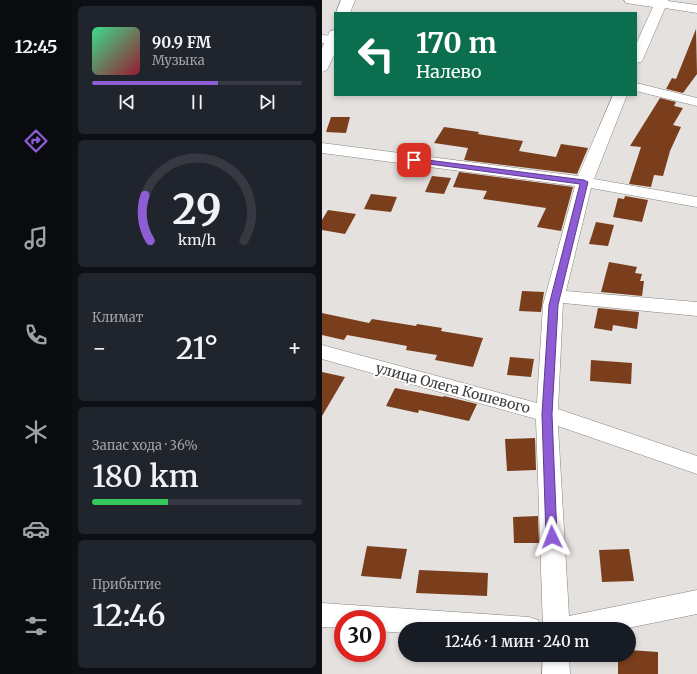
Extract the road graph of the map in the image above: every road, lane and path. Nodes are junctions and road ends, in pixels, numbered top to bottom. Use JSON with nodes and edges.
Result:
{"nodes":[{"id":1,"x":348,"y":0,"type":"edge"},
{"id":2,"x":630,"y":0,"type":"edge"},
{"id":3,"x":661,"y":2,"type":"edge"},
{"id":4,"x":697,"y":9,"type":"edge"},
{"id":5,"x":343,"y":12,"type":"edge"},
{"id":6,"x":331,"y":38,"type":"edge"},
{"id":7,"x":637,"y":57,"type":"edge"},
{"id":8,"x":322,"y":67,"type":"edge"},
{"id":9,"x":637,"y":87,"type":"edge"},
{"id":10,"x":620,"y":96,"type":"edge"},
{"id":11,"x":697,"y":102,"type":"edge"},
{"id":12,"x":322,"y":148,"type":"edge"},
{"id":13,"x":584,"y":182,"type":"junction"},
{"id":14,"x":697,"y":202,"type":"edge"},
{"id":15,"x":556,"y":296,"type":"junction"},
{"id":16,"x":697,"y":309,"type":"edge"},
{"id":17,"x":322,"y":352,"type":"edge"},
{"id":18,"x":547,"y":414,"type":"junction"},
{"id":19,"x":697,"y":465,"type":"edge"},
{"id":20,"x":697,"y":602,"type":"edge"},
{"id":21,"x":322,"y":615,"type":"edge"},
{"id":22,"x":426,"y":622,"type":"edge"},
{"id":23,"x":556,"y":622,"type":"edge"},
{"id":24,"x":599,"y":622,"type":"edge"},
{"id":25,"x":556,"y":662,"type":"edge"},
{"id":26,"x":556,"y":674,"type":"edge"}],
"edges":[{"from":1,"to":5,"type":"main road"},
{"from":2,"to":3,"type":"street"},
{"from":3,"to":4,"type":"street"},
{"from":3,"to":7,"type":"street"},
{"from":6,"to":8,"type":"main road"},
{"from":9,"to":11,"type":"street"},
{"from":10,"to":13,"type":"street"},
{"from":12,"to":13,"type":"street"},
{"from":13,"to":14,"type":"street"},
{"from":13,"to":15,"type":"street"},
{"from":15,"to":16,"type":"street"},
{"from":15,"to":18,"type":"street"},
{"from":17,"to":18,"type":"street","name":"улица Олега Кошевого"},
{"from":18,"to":19,"type":"street","name":"улица Олега Кошевого"},
{"from":18,"to":23,"type":"street"},
{"from":20,"to":24,"type":"street"},
{"from":21,"to":22,"type":"street"},
{"from":25,"to":26,"type":"street"}]}
